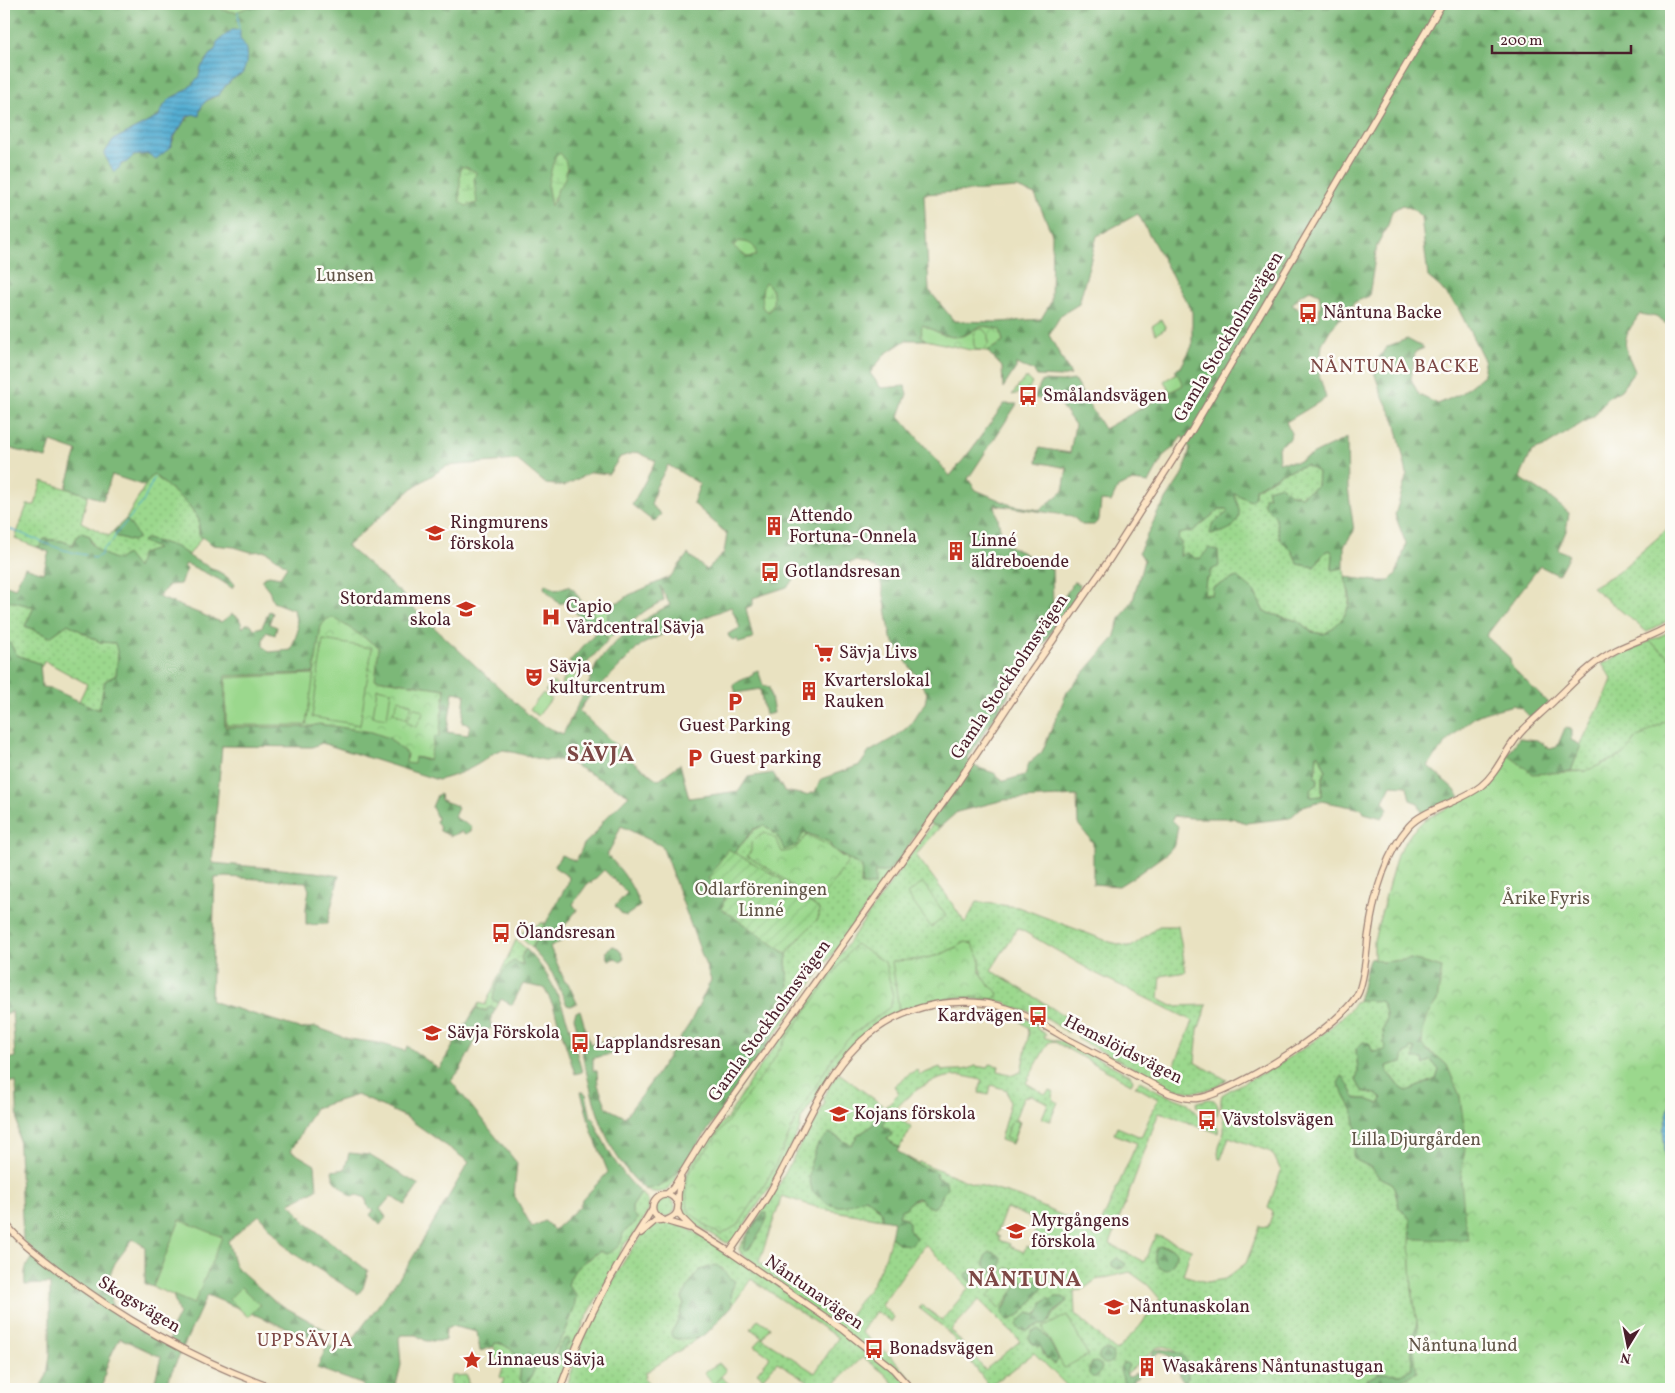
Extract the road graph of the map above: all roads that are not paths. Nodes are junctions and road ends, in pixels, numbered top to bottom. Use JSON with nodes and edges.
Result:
{"nodes":[{"id":1,"x":1442,"y":4,"type":"edge"},
{"id":2,"x":1671,"y":625,"type":"edge"},
{"id":3,"x":684,"y":1170,"type":"junction"},
{"id":4,"x":667,"y":1194,"type":"junction"},
{"id":5,"x":678,"y":1207,"type":"junction"},
{"id":6,"x":652,"y":1209,"type":"junction"},
{"id":7,"x":665,"y":1220,"type":"junction"},
{"id":8,"x":4,"y":1221,"type":"edge"},
{"id":9,"x":693,"y":1229,"type":"junction"},
{"id":10,"x":628,"y":1247,"type":"junction"},
{"id":11,"x":730,"y":1252,"type":"junction"},
{"id":12,"x":275,"y":1389,"type":"edge"},
{"id":13,"x":560,"y":1389,"type":"edge"},
{"id":14,"x":912,"y":1389,"type":"edge"}],
"edges":[{"from":1,"to":3,"type":"street","name":"Gamla Stockholmsvägen"},
{"from":2,"to":11,"type":"street","name":"Hemslöjdsvägen"},
{"from":3,"to":4,"type":"street","name":"Gamla Stockholmsvägen"},
{"from":3,"to":5,"type":"street","name":"Gamla Stockholmsvägen"},
{"from":4,"to":5,"type":"street"},
{"from":4,"to":6,"type":"street"},
{"from":5,"to":7,"type":"street"},
{"from":5,"to":9,"type":"street","name":"Nåntunavägen"},
{"from":6,"to":7,"type":"street"},
{"from":6,"to":10,"type":"street"},
{"from":7,"to":9,"type":"street","name":"Nåntunavägen"},
{"from":7,"to":10,"type":"street"},
{"from":8,"to":12,"type":"street","name":"Skogsvägen"},
{"from":9,"to":11,"type":"street","name":"Nåntunavägen"},
{"from":10,"to":13,"type":"street"},
{"from":11,"to":14,"type":"street","name":"Nåntunavägen"}]}
